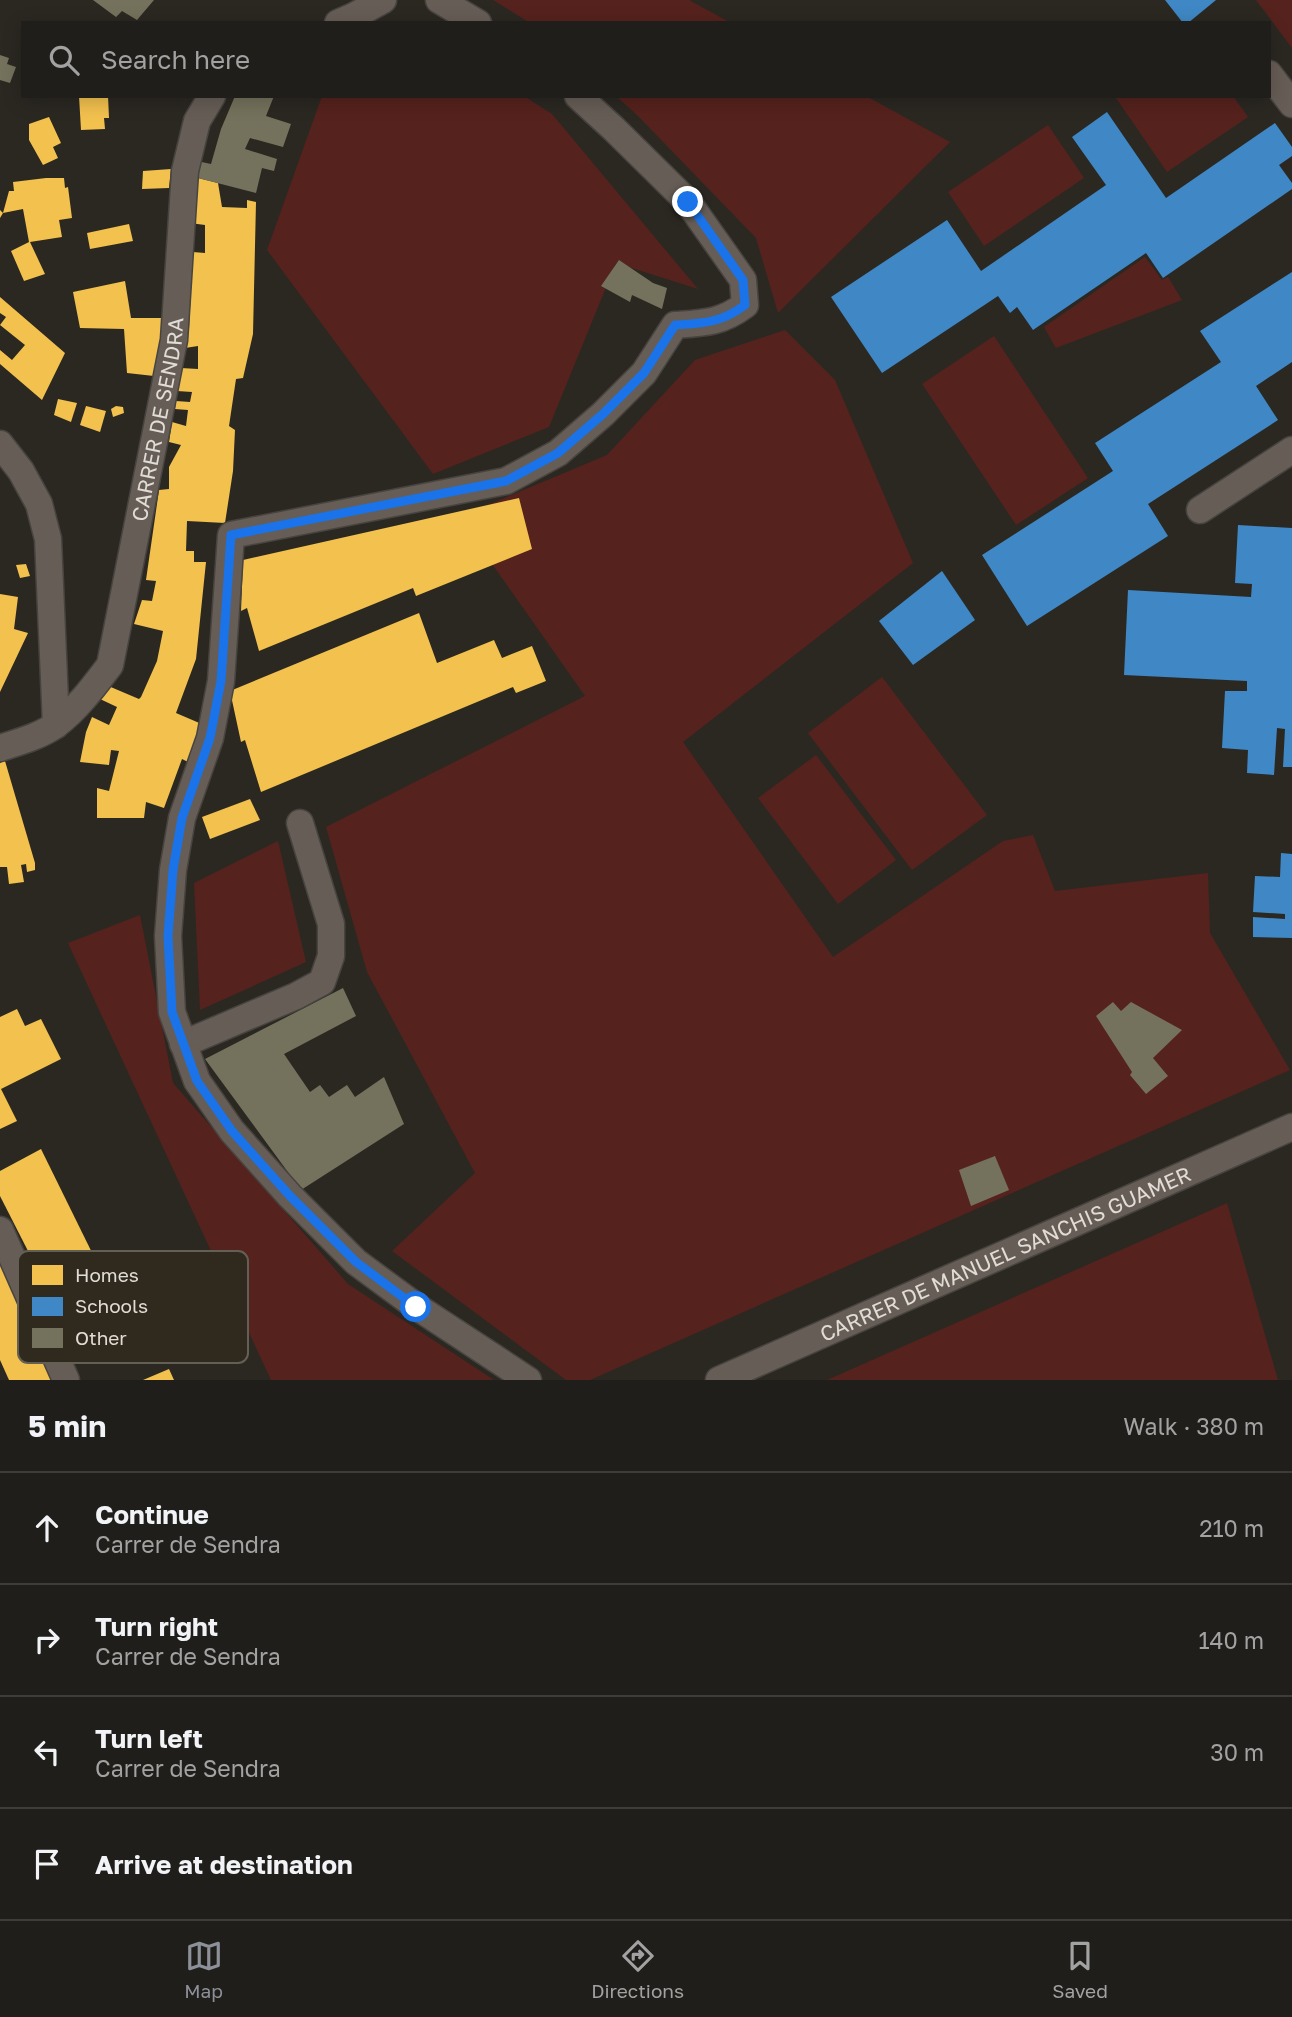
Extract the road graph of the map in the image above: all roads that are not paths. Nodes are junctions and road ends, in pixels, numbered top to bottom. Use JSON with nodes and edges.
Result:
{"nodes":[{"id":1,"x":383,"y":0,"type":"edge"},
{"id":2,"x":439,"y":0,"type":"edge"},
{"id":3,"x":343,"y":21,"type":"edge"},
{"id":4,"x":475,"y":21,"type":"edge"},
{"id":5,"x":1271,"y":77,"type":"edge"},
{"id":6,"x":211,"y":98,"type":"edge"},
{"id":7,"x":580,"y":98,"type":"edge"},
{"id":8,"x":1292,"y":104,"type":"edge"},
{"id":9,"x":0,"y":444,"type":"edge"},
{"id":10,"x":1292,"y":450,"type":"edge"},
{"id":11,"x":1200,"y":510,"type":"dead end"},
{"id":12,"x":56,"y":725,"type":"junction"},
{"id":13,"x":0,"y":748,"type":"edge"},
{"id":14,"x":300,"y":823,"type":"dead end"},
{"id":15,"x":183,"y":1044,"type":"junction"},
{"id":16,"x":1292,"y":1126,"type":"edge"},
{"id":17,"x":0,"y":1230,"type":"edge"},
{"id":18,"x":18,"y":1271,"type":"edge"},
{"id":19,"x":59,"y":1363,"type":"edge"},
{"id":20,"x":66,"y":1380,"type":"edge"},
{"id":21,"x":528,"y":1380,"type":"edge"},
{"id":22,"x":719,"y":1380,"type":"edge"}],
"edges":[{"from":1,"to":3,"type":"street"},
{"from":2,"to":4,"type":"street"},
{"from":5,"to":8,"type":"street"},
{"from":6,"to":12,"type":"street","name":"CARRER DE SENDRA"},
{"from":7,"to":15,"type":"street"},
{"from":9,"to":12,"type":"street"},
{"from":10,"to":11,"type":"street"},
{"from":12,"to":13,"type":"street","name":"CARRER DE SENDRA"},
{"from":14,"to":15,"type":"street"},
{"from":15,"to":21,"type":"street"},
{"from":16,"to":22,"type":"street","name":"CARRER DE MANUEL SANCHIS GUAMER"},
{"from":17,"to":18,"type":"street"},
{"from":19,"to":20,"type":"street"}]}
